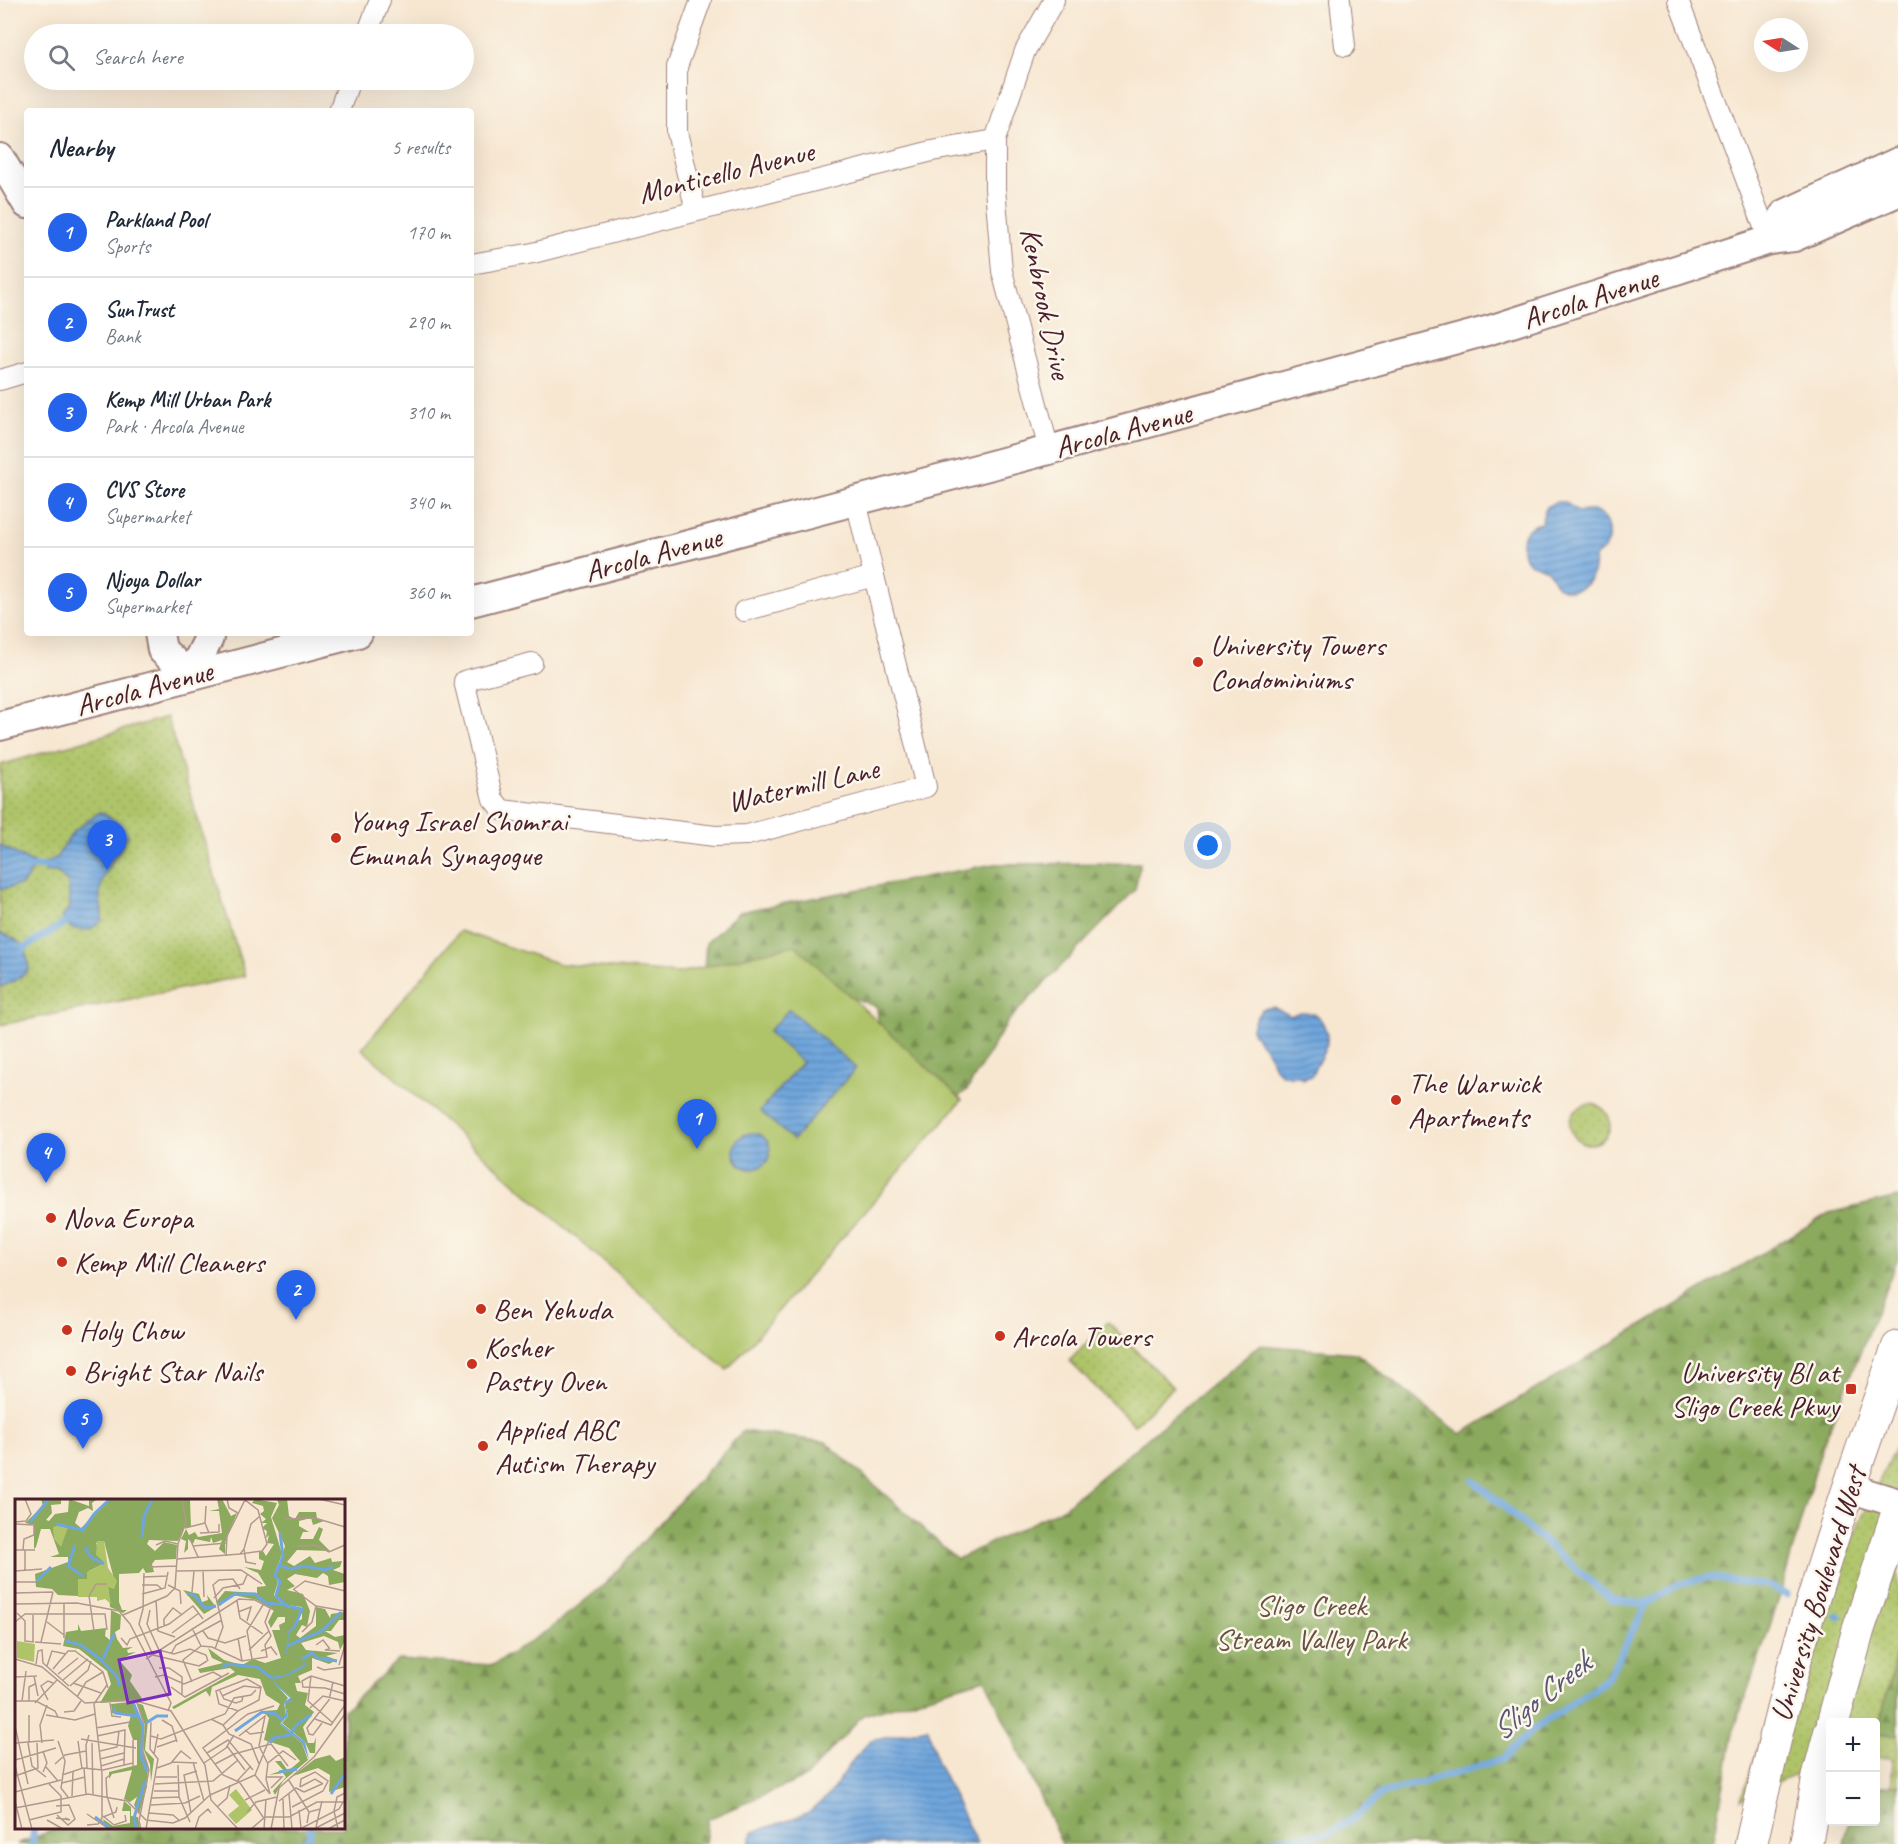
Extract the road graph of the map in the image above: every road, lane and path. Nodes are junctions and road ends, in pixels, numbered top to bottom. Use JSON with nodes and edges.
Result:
{"nodes":[{"id":1,"x":380,"y":0,"type":"edge"},
{"id":2,"x":701,"y":0,"type":"edge"},
{"id":3,"x":1054,"y":0,"type":"edge"},
{"id":4,"x":1340,"y":0,"type":"edge"},
{"id":5,"x":1678,"y":0,"type":"edge"},
{"id":6,"x":371,"y":24,"type":"edge"},
{"id":7,"x":1345,"y":46,"type":"dead end"},
{"id":8,"x":346,"y":90,"type":"edge"},
{"id":9,"x":340,"y":108,"type":"edge"},
{"id":10,"x":995,"y":140,"type":"junction"},
{"id":11,"x":0,"y":158,"type":"edge"},
{"id":12,"x":1898,"y":162,"type":"edge"},
{"id":13,"x":1898,"y":192,"type":"edge"},
{"id":14,"x":24,"y":199,"type":"edge"},
{"id":15,"x":696,"y":211,"type":"junction"},
{"id":16,"x":1769,"y":240,"type":"junction"},
{"id":17,"x":474,"y":263,"type":"edge"},
{"id":18,"x":24,"y":373,"type":"edge"},
{"id":19,"x":0,"y":380,"type":"edge"},
{"id":20,"x":1049,"y":450,"type":"junction"},
{"id":21,"x":856,"y":501,"type":"junction"},
{"id":22,"x":874,"y":576,"type":"junction"},
{"id":23,"x":474,"y":601,"type":"edge"},
{"id":24,"x":744,"y":611,"type":"dead end"},
{"id":25,"x":160,"y":636,"type":"edge"},
{"id":26,"x":209,"y":636,"type":"edge"},
{"id":27,"x":346,"y":636,"type":"edge"},
{"id":28,"x":532,"y":663,"type":"dead end"},
{"id":29,"x":190,"y":676,"type":"junction"},
{"id":30,"x":0,"y":726,"type":"edge"},
{"id":31,"x":1898,"y":1347,"type":"edge"},
{"id":32,"x":1848,"y":1488,"type":"junction"},
{"id":33,"x":1898,"y":1503,"type":"edge"},
{"id":34,"x":1898,"y":1511,"type":"edge"},
{"id":35,"x":1834,"y":1718,"type":"edge"},
{"id":36,"x":1826,"y":1747,"type":"edge"},
{"id":37,"x":1751,"y":1844,"type":"edge"},
{"id":38,"x":1806,"y":1844,"type":"edge"}],
"edges":[{"from":1,"to":6,"type":"street"},
{"from":2,"to":15,"type":"street"},
{"from":3,"to":10,"type":"street","name":"Kenbrook Drive"},
{"from":4,"to":7,"type":"street"},
{"from":5,"to":16,"type":"street"},
{"from":8,"to":9,"type":"street"},
{"from":10,"to":15,"type":"street","name":"Monticello Avenue"},
{"from":10,"to":20,"type":"street","name":"Kenbrook Drive"},
{"from":11,"to":14,"type":"street"},
{"from":12,"to":16,"type":"street"},
{"from":13,"to":16,"type":"street","name":"Arcola Avenue"},
{"from":15,"to":17,"type":"street","name":"Monticello Avenue"},
{"from":16,"to":20,"type":"street","name":"Arcola Avenue"},
{"from":18,"to":19,"type":"street"},
{"from":20,"to":21,"type":"street","name":"Arcola Avenue"},
{"from":21,"to":22,"type":"street","name":"Watermill Lane"},
{"from":21,"to":23,"type":"street","name":"Arcola Avenue"},
{"from":22,"to":24,"type":"street"},
{"from":22,"to":28,"type":"street","name":"Watermill Lane"},
{"from":25,"to":29,"type":"street"},
{"from":26,"to":29,"type":"street"},
{"from":27,"to":29,"type":"street","name":"Arcola Avenue"},
{"from":29,"to":30,"type":"street","name":"Arcola Avenue"},
{"from":31,"to":32,"type":"main road","name":"University Boulevard West"},
{"from":32,"to":33,"type":"street"},
{"from":32,"to":37,"type":"main road","name":"University Boulevard West"},
{"from":34,"to":35,"type":"main road","name":"University Boulevard West"},
{"from":36,"to":38,"type":"main road","name":"University Boulevard West"}]}
